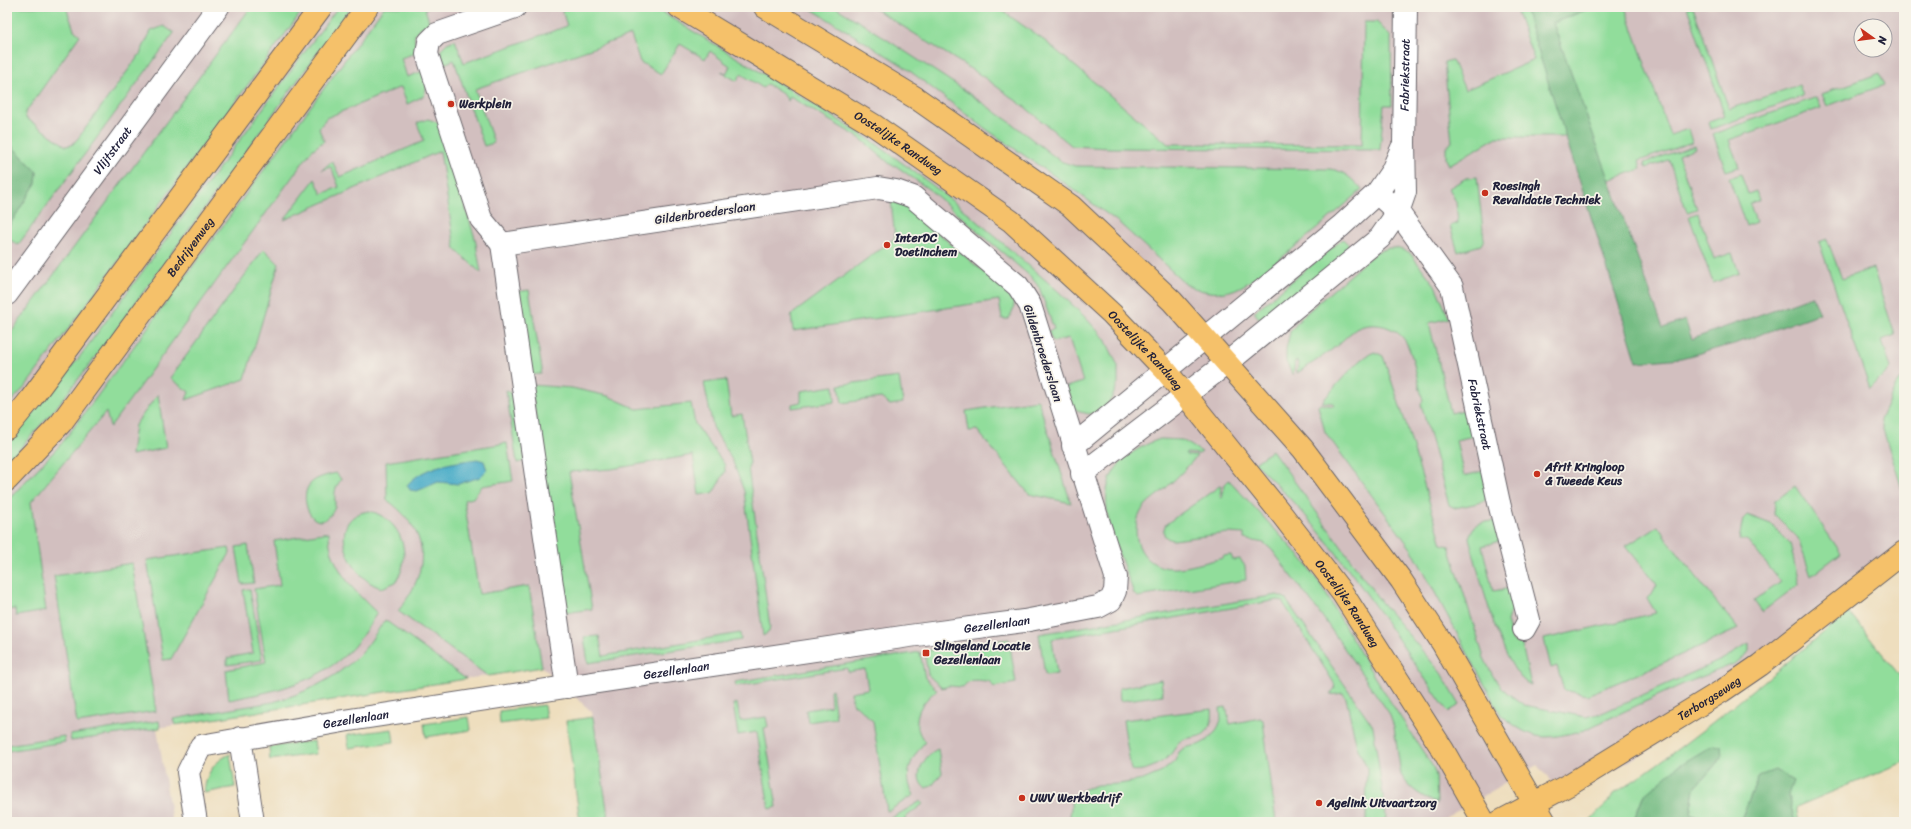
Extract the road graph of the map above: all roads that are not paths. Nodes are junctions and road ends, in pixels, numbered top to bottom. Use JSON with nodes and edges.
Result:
{"nodes":[{"id":1,"x":218,"y":7,"type":"edge"},
{"id":2,"x":321,"y":7,"type":"edge"},
{"id":3,"x":367,"y":7,"type":"edge"},
{"id":4,"x":515,"y":7,"type":"edge"},
{"id":5,"x":678,"y":7,"type":"edge"},
{"id":6,"x":765,"y":7,"type":"edge"},
{"id":7,"x":1406,"y":7,"type":"edge"},
{"id":8,"x":1404,"y":143,"type":"junction"},
{"id":9,"x":1377,"y":193,"type":"junction"},
{"id":10,"x":1398,"y":212,"type":"junction"},
{"id":11,"x":502,"y":244,"type":"junction"},
{"id":12,"x":7,"y":294,"type":"edge"},
{"id":13,"x":1204,"y":338,"type":"junction"},
{"id":14,"x":1227,"y":363,"type":"junction"},
{"id":15,"x":1166,"y":371,"type":"junction"},
{"id":16,"x":1185,"y":395,"type":"junction"},
{"id":17,"x":7,"y":428,"type":"edge"},
{"id":18,"x":1073,"y":446,"type":"junction"},
{"id":19,"x":1082,"y":474,"type":"junction"},
{"id":20,"x":7,"y":480,"type":"edge"},
{"id":21,"x":1904,"y":552,"type":"edge"},
{"id":22,"x":1111,"y":600,"type":"joint"},
{"id":23,"x":1524,"y":630,"type":"dead end"},
{"id":24,"x":567,"y":687,"type":"junction"},
{"id":25,"x":240,"y":738,"type":"junction"},
{"id":26,"x":1540,"y":813,"type":"edge"},
{"id":27,"x":196,"y":822,"type":"edge"},
{"id":28,"x":253,"y":822,"type":"edge"},
{"id":29,"x":1484,"y":822,"type":"edge"},
{"id":30,"x":1499,"y":822,"type":"edge"}],
"edges":[{"from":1,"to":12,"type":"street","name":"Vlijtstraat"},
{"from":2,"to":17,"type":"main road"},
{"from":3,"to":20,"type":"main road","name":"Bedrijvenweg"},
{"from":4,"to":11,"type":"street"},
{"from":5,"to":15,"type":"main road","name":"Oostelijke Randweg"},
{"from":6,"to":13,"type":"main road"},
{"from":7,"to":8,"type":"street","name":"Fabriekstraat"},
{"from":8,"to":9,"type":"street","name":"Fabriekstraat"},
{"from":8,"to":10,"type":"street","name":"Fabriekstraat"},
{"from":9,"to":10,"type":"street"},
{"from":9,"to":13,"type":"street","name":"Fabriekstraat"},
{"from":10,"to":14,"type":"street","name":"Fabriekstraat"},
{"from":10,"to":23,"type":"street","name":"Fabriekstraat"},
{"from":11,"to":18,"type":"street","name":"Gildenbroederslaan"},
{"from":11,"to":24,"type":"street"},
{"from":13,"to":14,"type":"main road"},
{"from":13,"to":15,"type":"street","name":"Fabriekstraat"},
{"from":14,"to":16,"type":"street","name":"Fabriekstraat"},
{"from":14,"to":26,"type":"main road"},
{"from":15,"to":16,"type":"main road","name":"Oostelijke Randweg"},
{"from":15,"to":18,"type":"street"},
{"from":16,"to":19,"type":"street"},
{"from":16,"to":29,"type":"main road","name":"Oostelijke Randweg"},
{"from":18,"to":19,"type":"street","name":"Gildenbroederslaan"},
{"from":19,"to":22,"type":"street","name":"Gildenbroederslaan"},
{"from":21,"to":26,"type":"main road","name":"Terborgseweg"},
{"from":22,"to":24,"type":"street","name":"Gezellenlaan"},
{"from":24,"to":25,"type":"street","name":"Gezellenlaan"},
{"from":25,"to":27,"type":"street","name":"Gezellenlaan"},
{"from":25,"to":28,"type":"street"},
{"from":26,"to":30,"type":"main road","name":"Terborgseweg"}]}
